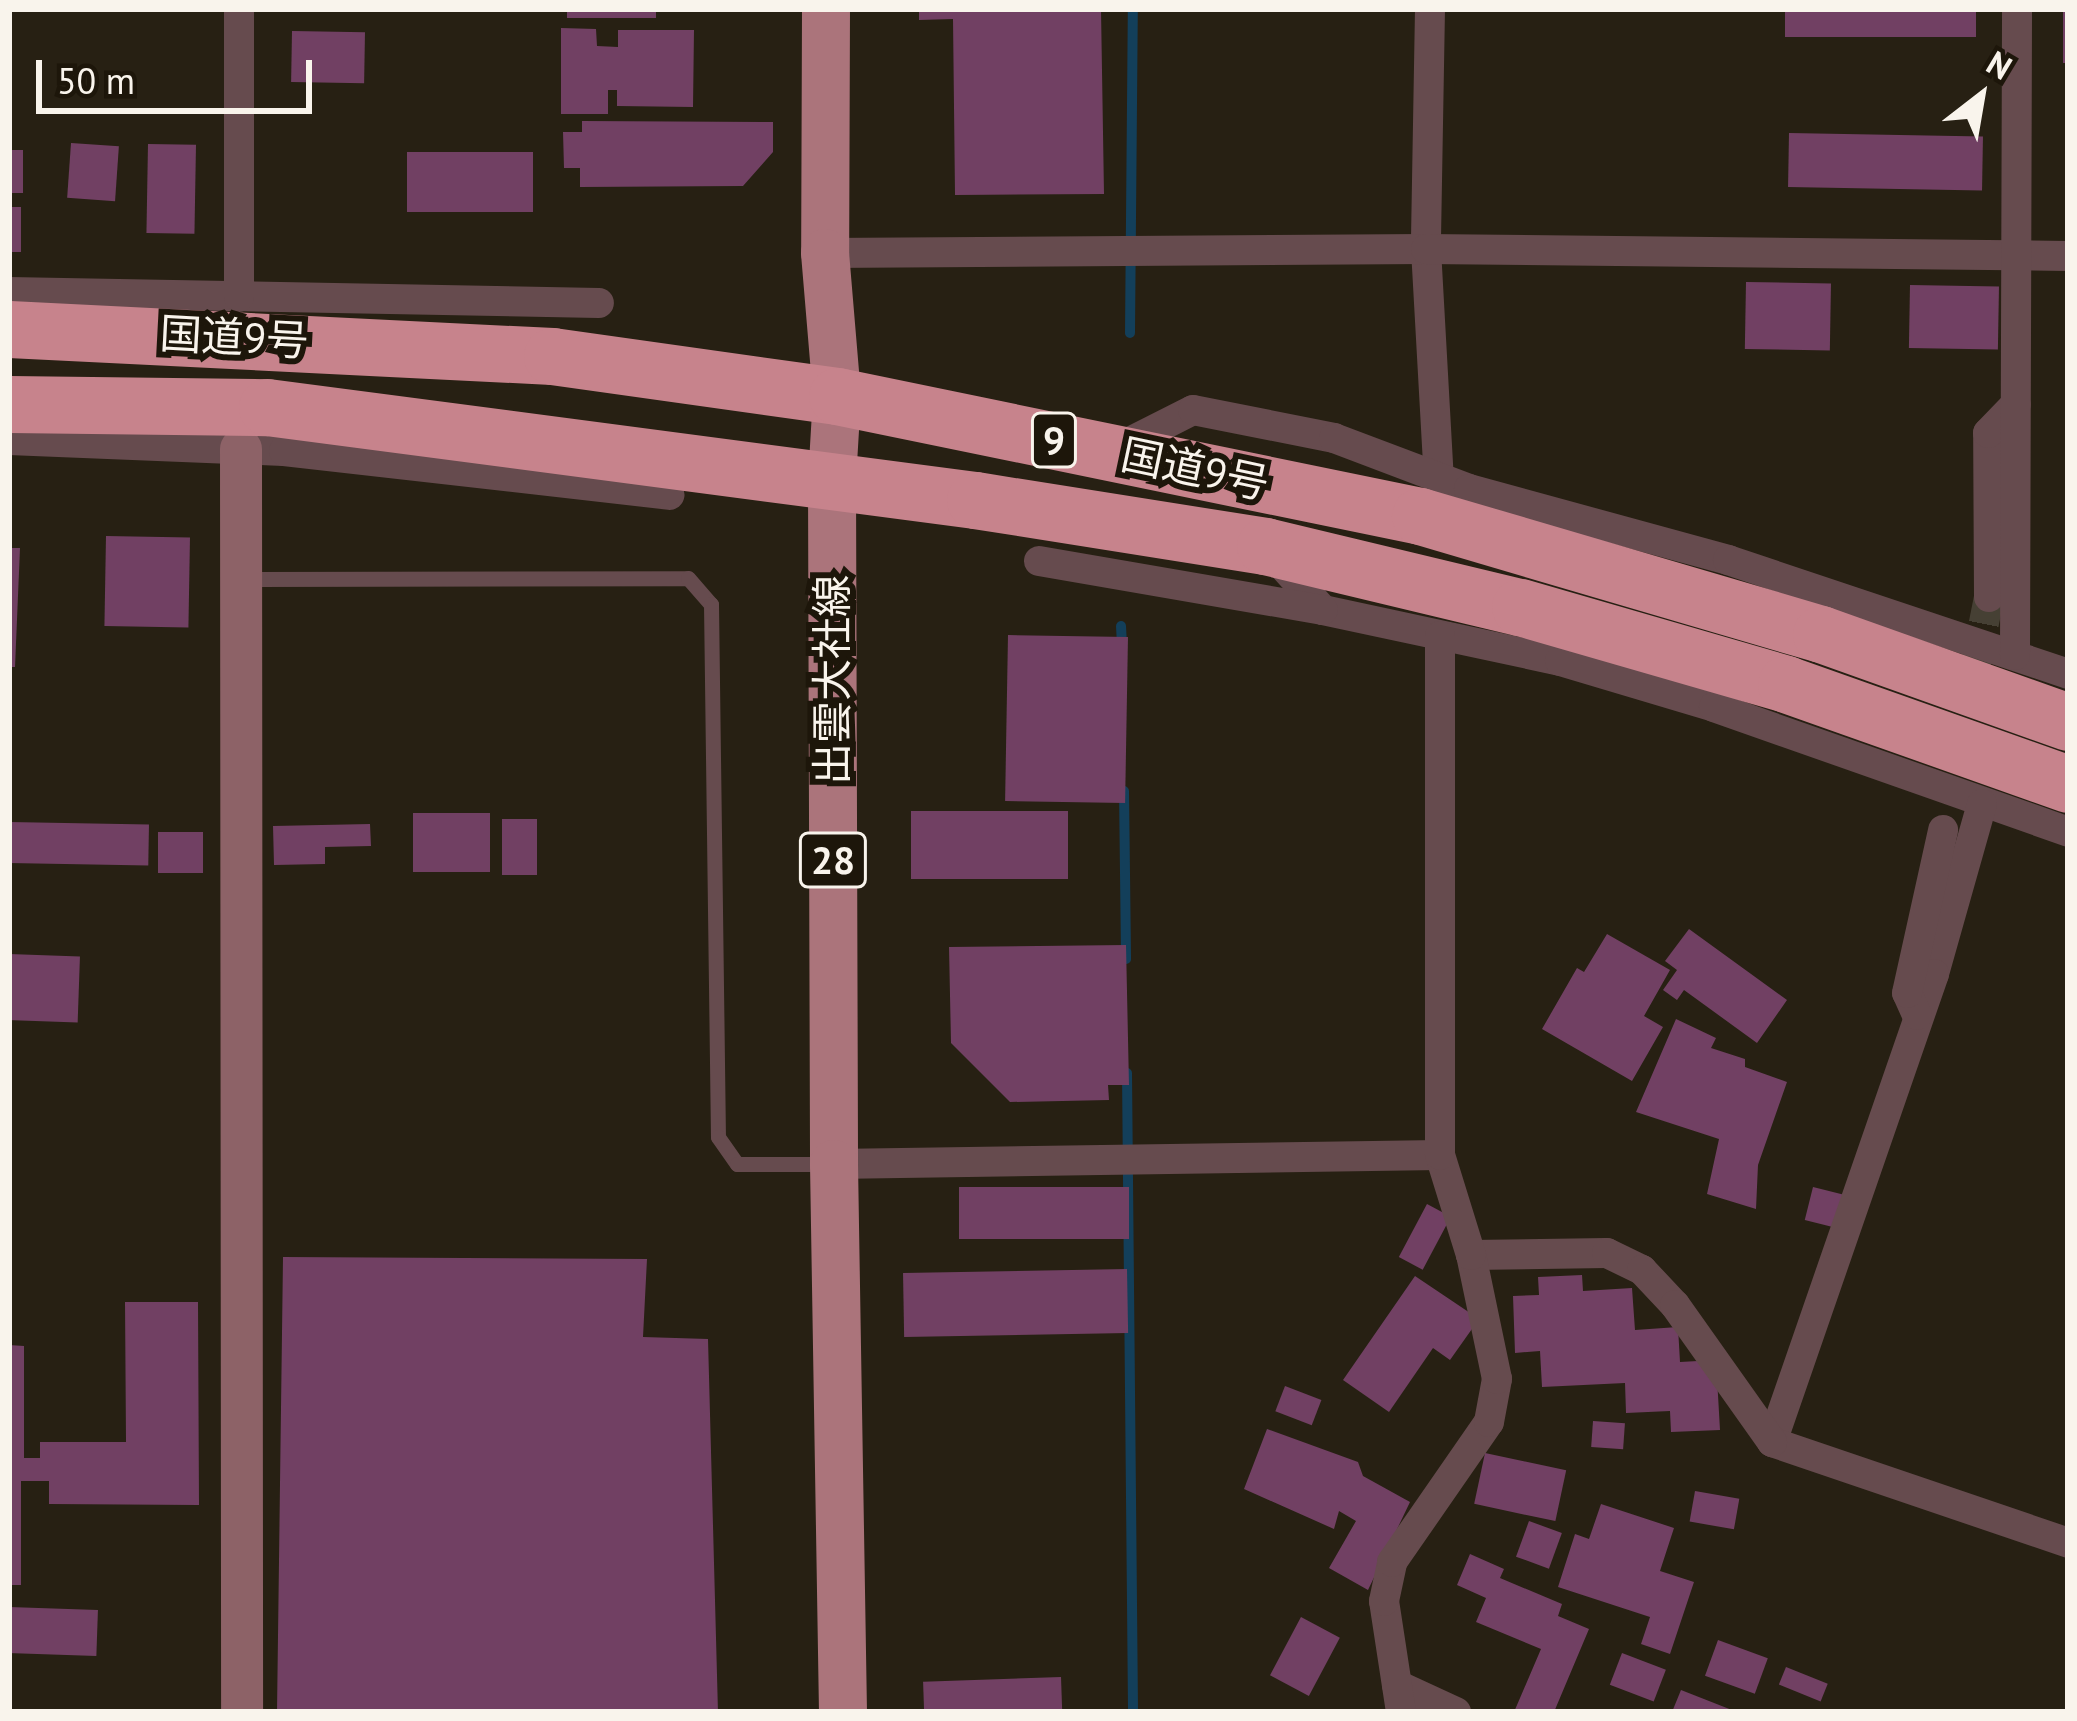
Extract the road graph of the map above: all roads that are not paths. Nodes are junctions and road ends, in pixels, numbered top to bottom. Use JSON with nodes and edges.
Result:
{"nodes":[{"id":1,"x":239,"y":9,"type":"edge"},
{"id":2,"x":826,"y":9,"type":"edge"},
{"id":3,"x":1430,"y":9,"type":"edge"},
{"id":4,"x":2017,"y":9,"type":"edge"},
{"id":5,"x":1426,"y":249,"type":"junction"},
{"id":6,"x":825,"y":253,"type":"junction"},
{"id":7,"x":2016,"y":256,"type":"junction"},
{"id":8,"x":2068,"y":256,"type":"edge"},
{"id":9,"x":9,"y":292,"type":"edge"},
{"id":10,"x":238,"y":297,"type":"junction"},
{"id":11,"x":358,"y":298,"type":"junction"},
{"id":12,"x":598,"y":303,"type":"dead end"},
{"id":13,"x":9,"y":328,"type":"edge"},
{"id":14,"x":423,"y":349,"type":"junction"},
{"id":15,"x":837,"y":395,"type":"junction"},
{"id":16,"x":9,"y":404,"type":"edge"},
{"id":17,"x":2016,"y":404,"type":"junction"},
{"id":18,"x":9,"y":440,"type":"edge"},
{"id":19,"x":241,"y":449,"type":"junction"},
{"id":20,"x":1110,"y":452,"type":"junction"},
{"id":21,"x":1439,"y":478,"type":"junction"},
{"id":22,"x":637,"y":480,"type":"junction"},
{"id":23,"x":832,"y":480,"type":"junction"},
{"id":24,"x":1265,"y":546,"type":"junction"},
{"id":25,"x":1728,"y":560,"type":"junction"},
{"id":26,"x":1039,"y":561,"type":"dead end"},
{"id":27,"x":241,"y":578,"type":"junction"},
{"id":28,"x":1648,"y":583,"type":"junction"},
{"id":29,"x":1989,"y":597,"type":"tunnel mouth"},
{"id":30,"x":1323,"y":610,"type":"junction"},
{"id":31,"x":1440,"y":636,"type":"junction"},
{"id":32,"x":2015,"y":655,"type":"junction"},
{"id":33,"x":2068,"y":674,"type":"edge"},
{"id":34,"x":1786,"y":685,"type":"junction"},
{"id":35,"x":1714,"y":706,"type":"junction"},
{"id":36,"x":2068,"y":722,"type":"edge"},
{"id":37,"x":2068,"y":784,"type":"edge"},
{"id":38,"x":1982,"y":803,"type":"junction"},
{"id":39,"x":1943,"y":830,"type":"dead end"},
{"id":40,"x":2068,"y":832,"type":"edge"},
{"id":41,"x":1918,"y":1018,"type":"junction"},
{"id":42,"x":1441,"y":1155,"type":"junction"},
{"id":43,"x":834,"y":1164,"type":"junction"},
{"id":44,"x":1471,"y":1255,"type":"junction"},
{"id":45,"x":1772,"y":1442,"type":"junction"},
{"id":46,"x":2068,"y":1543,"type":"edge"},
{"id":47,"x":1399,"y":1698,"type":"edge"},
{"id":48,"x":242,"y":1712,"type":"edge"},
{"id":49,"x":843,"y":1712,"type":"edge"},
{"id":50,"x":1456,"y":1712,"type":"edge"}],
"edges":[{"from":1,"to":10,"type":"street"},
{"from":2,"to":6,"type":"main road","name":"出雲大社線","number":"28"},
{"from":3,"to":5,"type":"street"},
{"from":4,"to":7,"type":"street"},
{"from":5,"to":6,"type":"street"},
{"from":5,"to":7,"type":"street"},
{"from":5,"to":21,"type":"street"},
{"from":6,"to":15,"type":"main road","name":"出雲大社線","number":"28"},
{"from":7,"to":8,"type":"street"},
{"from":7,"to":17,"type":"street"},
{"from":9,"to":10,"type":"street"},
{"from":10,"to":11,"type":"street"},
{"from":11,"to":12,"type":"street"},
{"from":11,"to":14,"type":"street"},
{"from":13,"to":14,"type":"highway","name":"国道9号","number":"9"},
{"from":14,"to":15,"type":"highway","name":"国道9号","number":"9"},
{"from":15,"to":20,"type":"highway","name":"国道9号","number":"9"},
{"from":15,"to":23,"type":"main road","name":"出雲大社線","number":"28"},
{"from":16,"to":22,"type":"highway","name":"国道9号","number":"9"},
{"from":17,"to":29,"type":"street"},
{"from":17,"to":32,"type":"street"},
{"from":18,"to":19,"type":"street"},
{"from":19,"to":22,"type":"street"},
{"from":19,"to":27,"type":"street"},
{"from":20,"to":21,"type":"street"},
{"from":20,"to":28,"type":"highway","name":"国道9号","number":"9"},
{"from":21,"to":25,"type":"street"},
{"from":22,"to":23,"type":"highway","name":"国道9号","number":"9"},
{"from":23,"to":24,"type":"highway","name":"国道9号","number":"9"},
{"from":23,"to":43,"type":"main road","name":"出雲大社線","number":"28"},
{"from":24,"to":30,"type":"street"},
{"from":24,"to":34,"type":"highway","name":"国道9号","number":"9"},
{"from":25,"to":28,"type":"street"},
{"from":25,"to":32,"type":"street"},
{"from":26,"to":30,"type":"street"},
{"from":27,"to":43,"type":"lane"},
{"from":27,"to":48,"type":"street"},
{"from":28,"to":36,"type":"highway","name":"国道9号","number":"9"},
{"from":30,"to":31,"type":"street"},
{"from":31,"to":35,"type":"street"},
{"from":31,"to":42,"type":"street"},
{"from":32,"to":33,"type":"street"},
{"from":34,"to":35,"type":"street"},
{"from":34,"to":37,"type":"highway","name":"国道9号","number":"9"},
{"from":35,"to":38,"type":"street"},
{"from":38,"to":40,"type":"street"},
{"from":38,"to":41,"type":"street"},
{"from":39,"to":41,"type":"street"},
{"from":41,"to":45,"type":"street"},
{"from":42,"to":43,"type":"street"},
{"from":42,"to":44,"type":"street"},
{"from":43,"to":49,"type":"main road","name":"出雲大社線","number":"28"},
{"from":44,"to":45,"type":"street"},
{"from":44,"to":47,"type":"street"},
{"from":45,"to":46,"type":"street"},
{"from":47,"to":50,"type":"street"}]}
